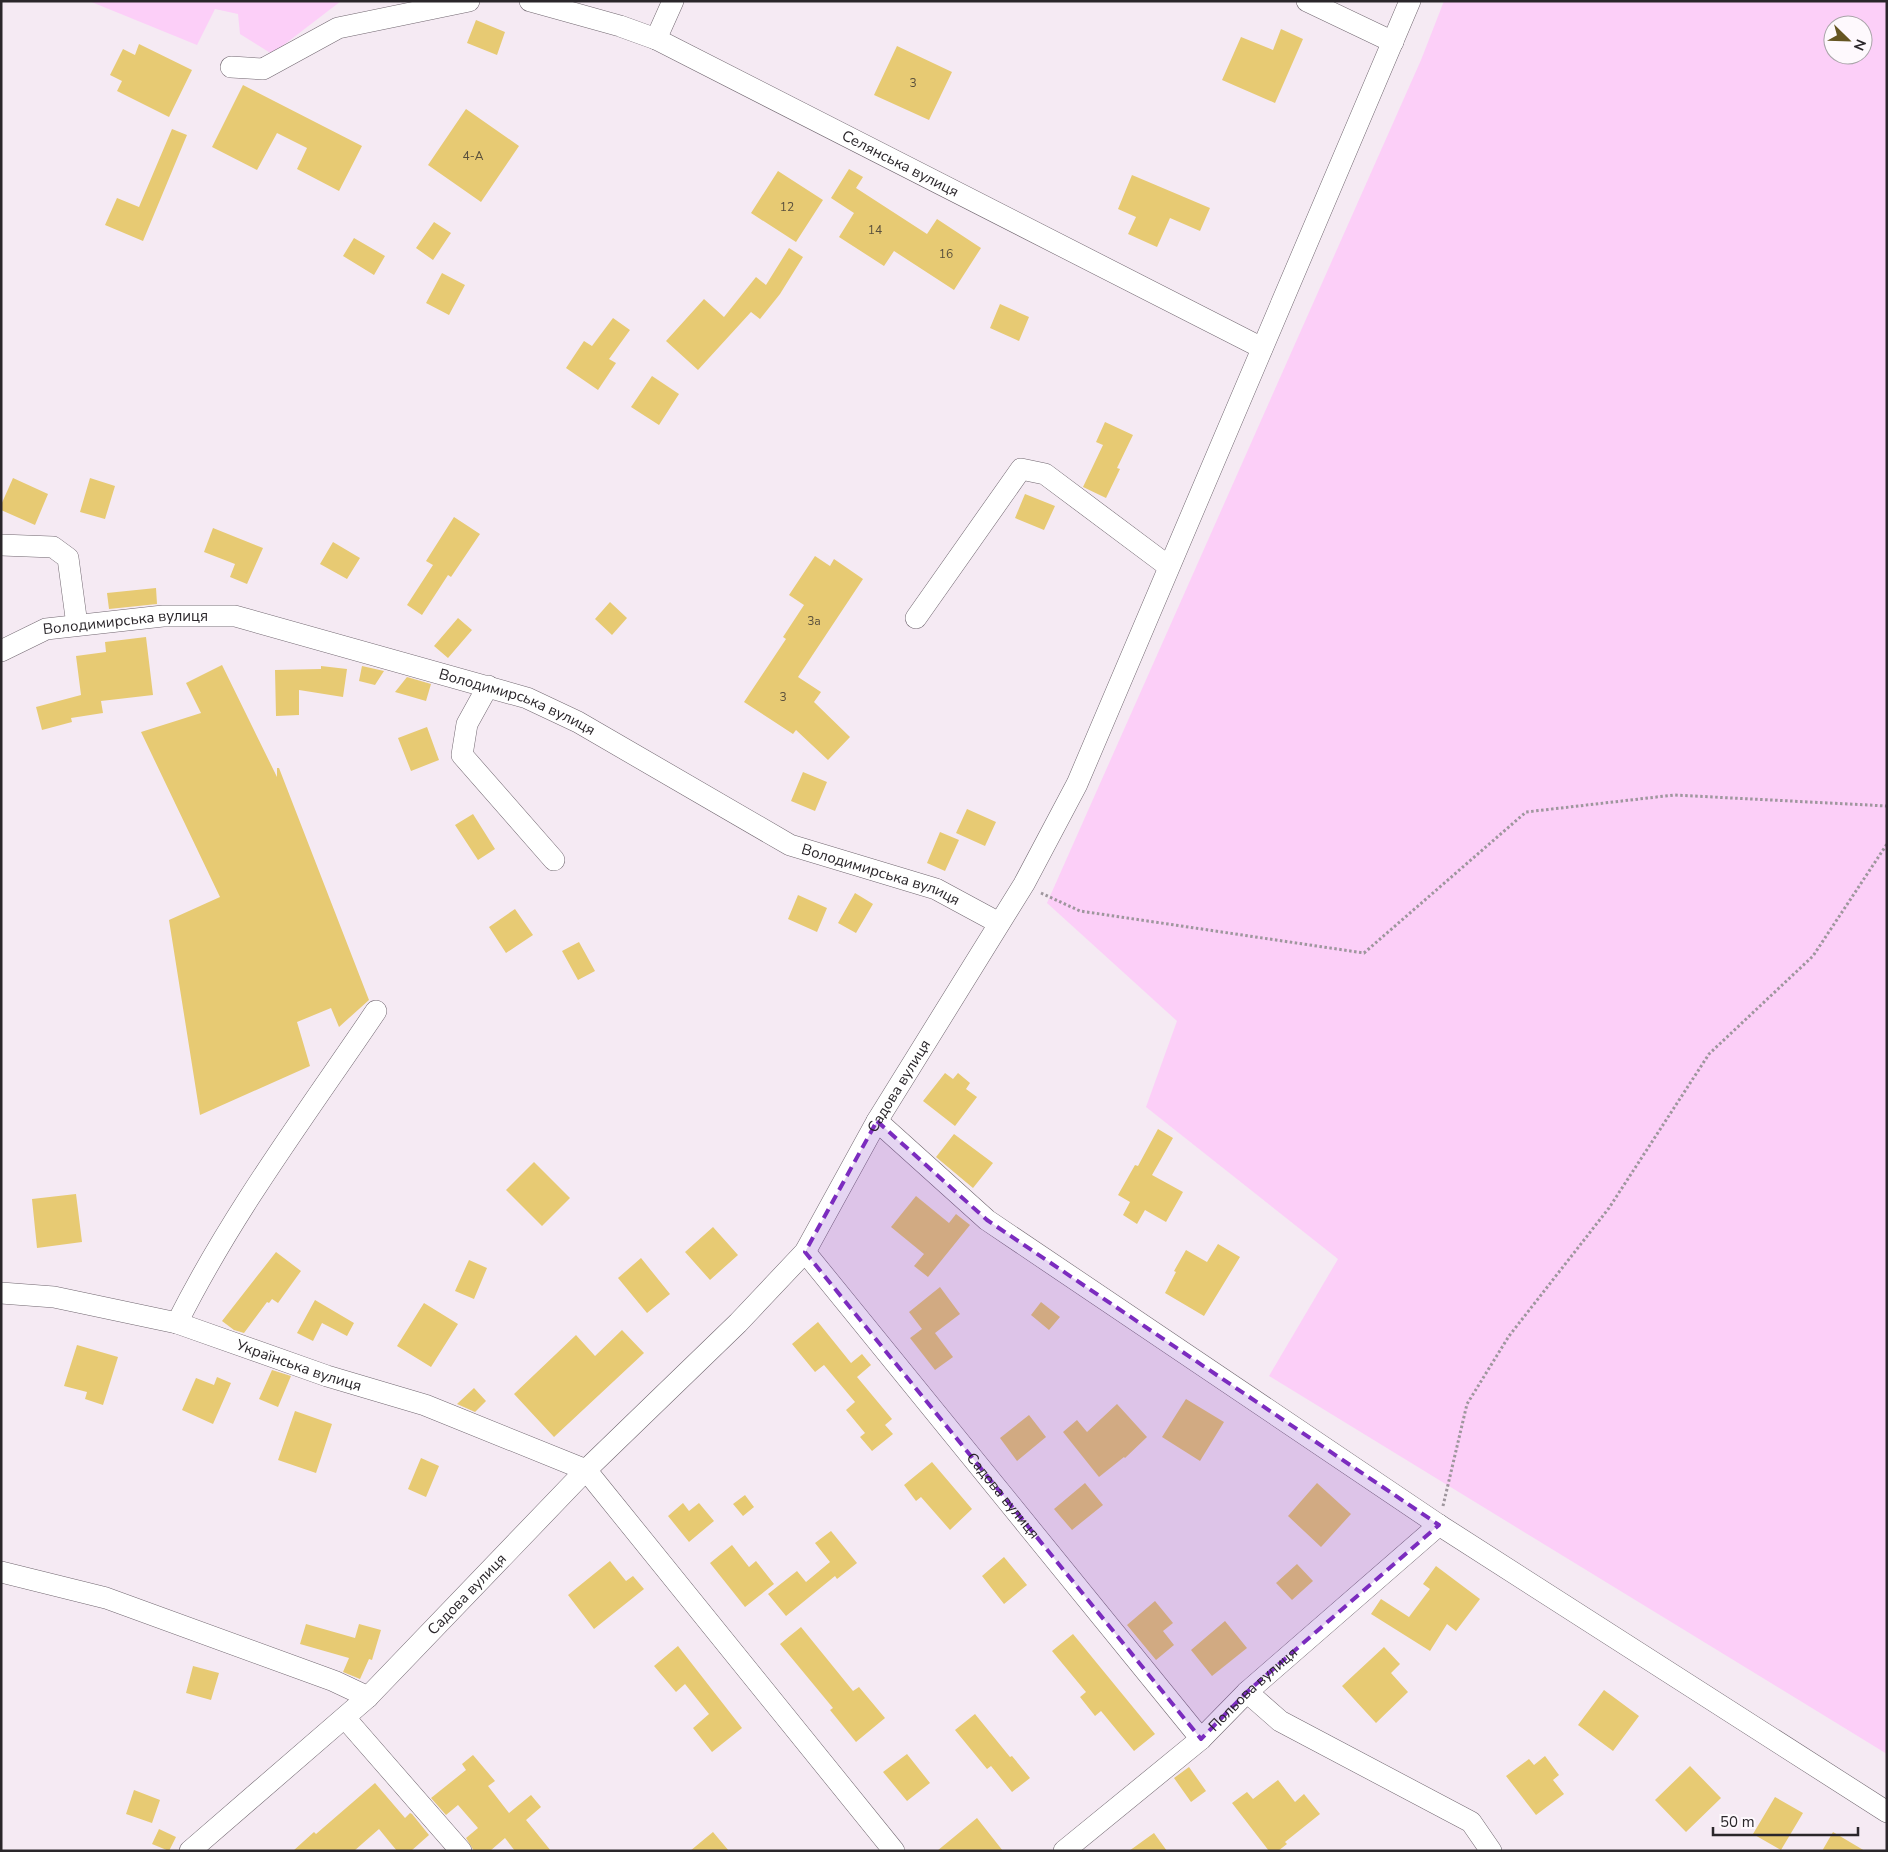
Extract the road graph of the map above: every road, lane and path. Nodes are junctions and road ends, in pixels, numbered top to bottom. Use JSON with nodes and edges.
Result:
{"nodes":[{"id":1,"x":469,"y":1,"type":"edge"},
{"id":2,"x":530,"y":1,"type":"edge"},
{"id":3,"x":673,"y":1,"type":"edge"},
{"id":4,"x":1307,"y":1,"type":"edge"},
{"id":5,"x":1410,"y":1,"type":"edge"},
{"id":6,"x":656,"y":39,"type":"junction"},
{"id":7,"x":1393,"y":42,"type":"junction"},
{"id":8,"x":231,"y":67,"type":"dead end"},
{"id":9,"x":1262,"y":348,"type":"junction"},
{"id":10,"x":1,"y":545,"type":"edge"},
{"id":11,"x":1168,"y":566,"type":"junction"},
{"id":12,"x":916,"y":618,"type":"dead end"},
{"id":13,"x":77,"y":625,"type":"junction"},
{"id":14,"x":1,"y":652,"type":"edge"},
{"id":15,"x":488,"y":686,"type":"junction"},
{"id":16,"x":1887,"y":806,"type":"edge"},
{"id":17,"x":1887,"y":844,"type":"edge"},
{"id":18,"x":554,"y":860,"type":"dead end"},
{"id":19,"x":1024,"y":884,"type":"junction"},
{"id":20,"x":999,"y":923,"type":"junction"},
{"id":21,"x":376,"y":1011,"type":"dead end"},
{"id":22,"x":877,"y":1121,"type":"junction"},
{"id":23,"x":805,"y":1252,"type":"junction"},
{"id":24,"x":1,"y":1293,"type":"edge"},
{"id":25,"x":177,"y":1322,"type":"junction"},
{"id":26,"x":586,"y":1470,"type":"junction"},
{"id":27,"x":1439,"y":1525,"type":"junction"},
{"id":28,"x":1,"y":1572,"type":"edge"},
{"id":29,"x":1247,"y":1692,"type":"junction"},
{"id":30,"x":368,"y":1697,"type":"junction"},
{"id":31,"x":346,"y":1718,"type":"junction"},
{"id":32,"x":1202,"y":1739,"type":"junction"},
{"id":33,"x":1887,"y":1812,"type":"edge"},
{"id":34,"x":190,"y":1851,"type":"edge"},
{"id":35,"x":461,"y":1851,"type":"edge"},
{"id":36,"x":894,"y":1851,"type":"edge"},
{"id":37,"x":1064,"y":1851,"type":"edge"},
{"id":38,"x":1490,"y":1851,"type":"edge"}],
"edges":[{"from":1,"to":8,"type":"street"},
{"from":2,"to":6,"type":"street","name":"Селянська вулиця"},
{"from":3,"to":6,"type":"street"},
{"from":4,"to":7,"type":"street"},
{"from":5,"to":7,"type":"street","name":"Садова вулиця"},
{"from":6,"to":9,"type":"street","name":"Селянська вулиця"},
{"from":7,"to":9,"type":"street","name":"Садова вулиця"},
{"from":9,"to":11,"type":"street","name":"Садова вулиця"},
{"from":10,"to":13,"type":"street"},
{"from":11,"to":12,"type":"street"},
{"from":11,"to":19,"type":"street","name":"Садова вулиця"},
{"from":13,"to":14,"type":"street","name":"Володимирська вулиця"},
{"from":13,"to":15,"type":"street","name":"Володимирська вулиця"},
{"from":15,"to":18,"type":"street"},
{"from":15,"to":20,"type":"street","name":"Володимирська вулиця"},
{"from":16,"to":19,"type":"path"},
{"from":17,"to":27,"type":"path"},
{"from":19,"to":20,"type":"street","name":"Садова вулиця"},
{"from":20,"to":22,"type":"street","name":"Садова вулиця"},
{"from":21,"to":25,"type":"street"},
{"from":22,"to":23,"type":"street","name":"Садова вулиця"},
{"from":22,"to":27,"type":"street"},
{"from":23,"to":26,"type":"street","name":"Садова вулиця"},
{"from":23,"to":32,"type":"street","name":"Садова вулиця"},
{"from":24,"to":25,"type":"street","name":"Українська вулиця"},
{"from":25,"to":26,"type":"street","name":"Українська вулиця"},
{"from":26,"to":30,"type":"street","name":"Садова вулиця"},
{"from":26,"to":36,"type":"street"},
{"from":27,"to":29,"type":"street","name":"Польова вулиця"},
{"from":27,"to":33,"type":"street"},
{"from":28,"to":30,"type":"street"},
{"from":29,"to":32,"type":"street","name":"Польова вулиця"},
{"from":29,"to":38,"type":"street"},
{"from":30,"to":31,"type":"street","name":"Садова вулиця"},
{"from":31,"to":34,"type":"street","name":"Садова вулиця"},
{"from":31,"to":35,"type":"street"},
{"from":32,"to":37,"type":"street","name":"Польова вулиця"}]}
